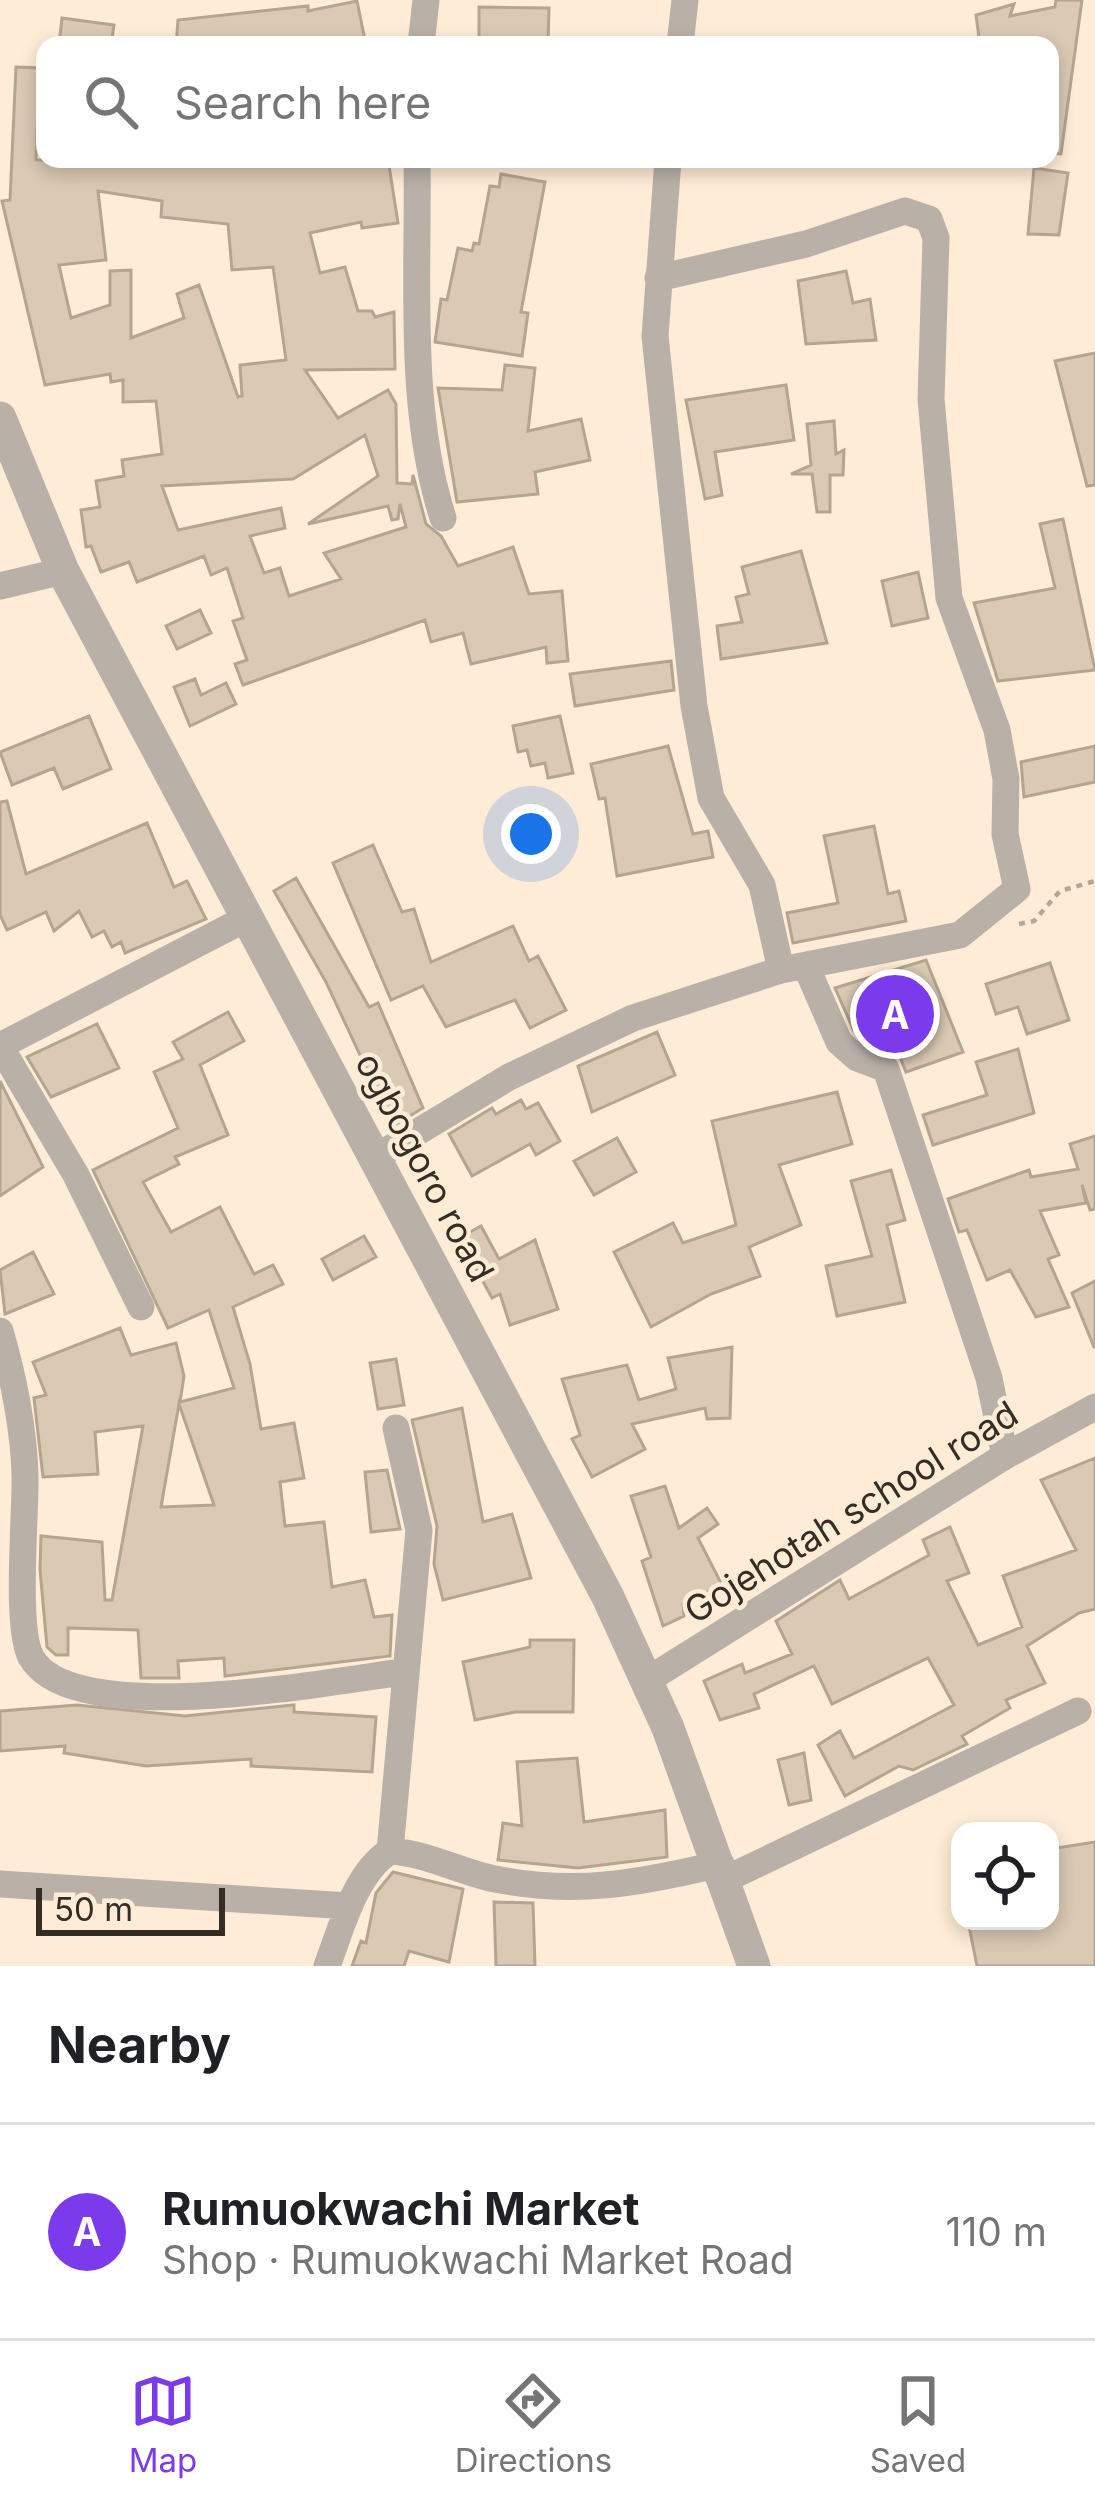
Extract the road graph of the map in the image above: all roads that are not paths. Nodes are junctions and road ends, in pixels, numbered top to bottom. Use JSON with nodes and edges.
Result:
{"nodes":[{"id":1,"x":426,"y":0,"type":"edge"},
{"id":2,"x":685,"y":0,"type":"edge"},
{"id":3,"x":423,"y":36,"type":"edge"},
{"id":4,"x":681,"y":36,"type":"edge"},
{"id":5,"x":417,"y":168,"type":"edge"},
{"id":6,"x":667,"y":168,"type":"edge"},
{"id":7,"x":658,"y":278,"type":"junction"},
{"id":8,"x":0,"y":418,"type":"edge"},
{"id":9,"x":443,"y":518,"type":"dead end"},
{"id":10,"x":63,"y":571,"type":"junction"},
{"id":11,"x":0,"y":586,"type":"edge"},
{"id":12,"x":247,"y":917,"type":"junction"},
{"id":13,"x":793,"y":968,"type":"junction"},
{"id":14,"x":2,"y":1039,"type":"edge"},
{"id":15,"x":376,"y":1157,"type":"junction"},
{"id":16,"x":142,"y":1307,"type":"dead end"},
{"id":17,"x":0,"y":1331,"type":"edge"},
{"id":18,"x":1095,"y":1407,"type":"edge"},
{"id":19,"x":396,"y":1428,"type":"dead end"},
{"id":20,"x":1005,"y":1456,"type":"junction"},
{"id":21,"x":403,"y":1672,"type":"junction"},
{"id":22,"x":646,"y":1682,"type":"junction"},
{"id":23,"x":1078,"y":1711,"type":"dead end"},
{"id":24,"x":390,"y":1850,"type":"junction"},
{"id":25,"x":723,"y":1871,"type":"junction"},
{"id":26,"x":0,"y":1884,"type":"edge"},
{"id":27,"x":350,"y":1906,"type":"junction"},
{"id":28,"x":327,"y":1966,"type":"edge"},
{"id":29,"x":754,"y":1966,"type":"edge"}],
"edges":[{"from":1,"to":3,"type":"street"},
{"from":2,"to":4,"type":"street"},
{"from":5,"to":9,"type":"street"},
{"from":6,"to":7,"type":"street"},
{"from":7,"to":13,"type":"street"},
{"from":7,"to":13,"type":"street"},
{"from":8,"to":10,"type":"street","name":"ogbogoro road"},
{"from":10,"to":11,"type":"street"},
{"from":10,"to":12,"type":"street","name":"ogbogoro road"},
{"from":12,"to":14,"type":"street"},
{"from":12,"to":15,"type":"street","name":"ogbogoro road"},
{"from":13,"to":15,"type":"street"},
{"from":13,"to":20,"type":"street"},
{"from":14,"to":16,"type":"street"},
{"from":15,"to":22,"type":"street","name":"ogbogoro road"},
{"from":17,"to":21,"type":"street"},
{"from":18,"to":20,"type":"street","name":"Gojehotah school road"},
{"from":19,"to":21,"type":"street"},
{"from":20,"to":22,"type":"street","name":"Gojehotah school road"},
{"from":21,"to":24,"type":"street"},
{"from":22,"to":25,"type":"street","name":"ogbogoro road"},
{"from":23,"to":25,"type":"street"},
{"from":24,"to":25,"type":"street"},
{"from":24,"to":27,"type":"street"},
{"from":25,"to":29,"type":"street","name":"ogbogoro road"},
{"from":26,"to":27,"type":"street"},
{"from":27,"to":28,"type":"street"}]}
